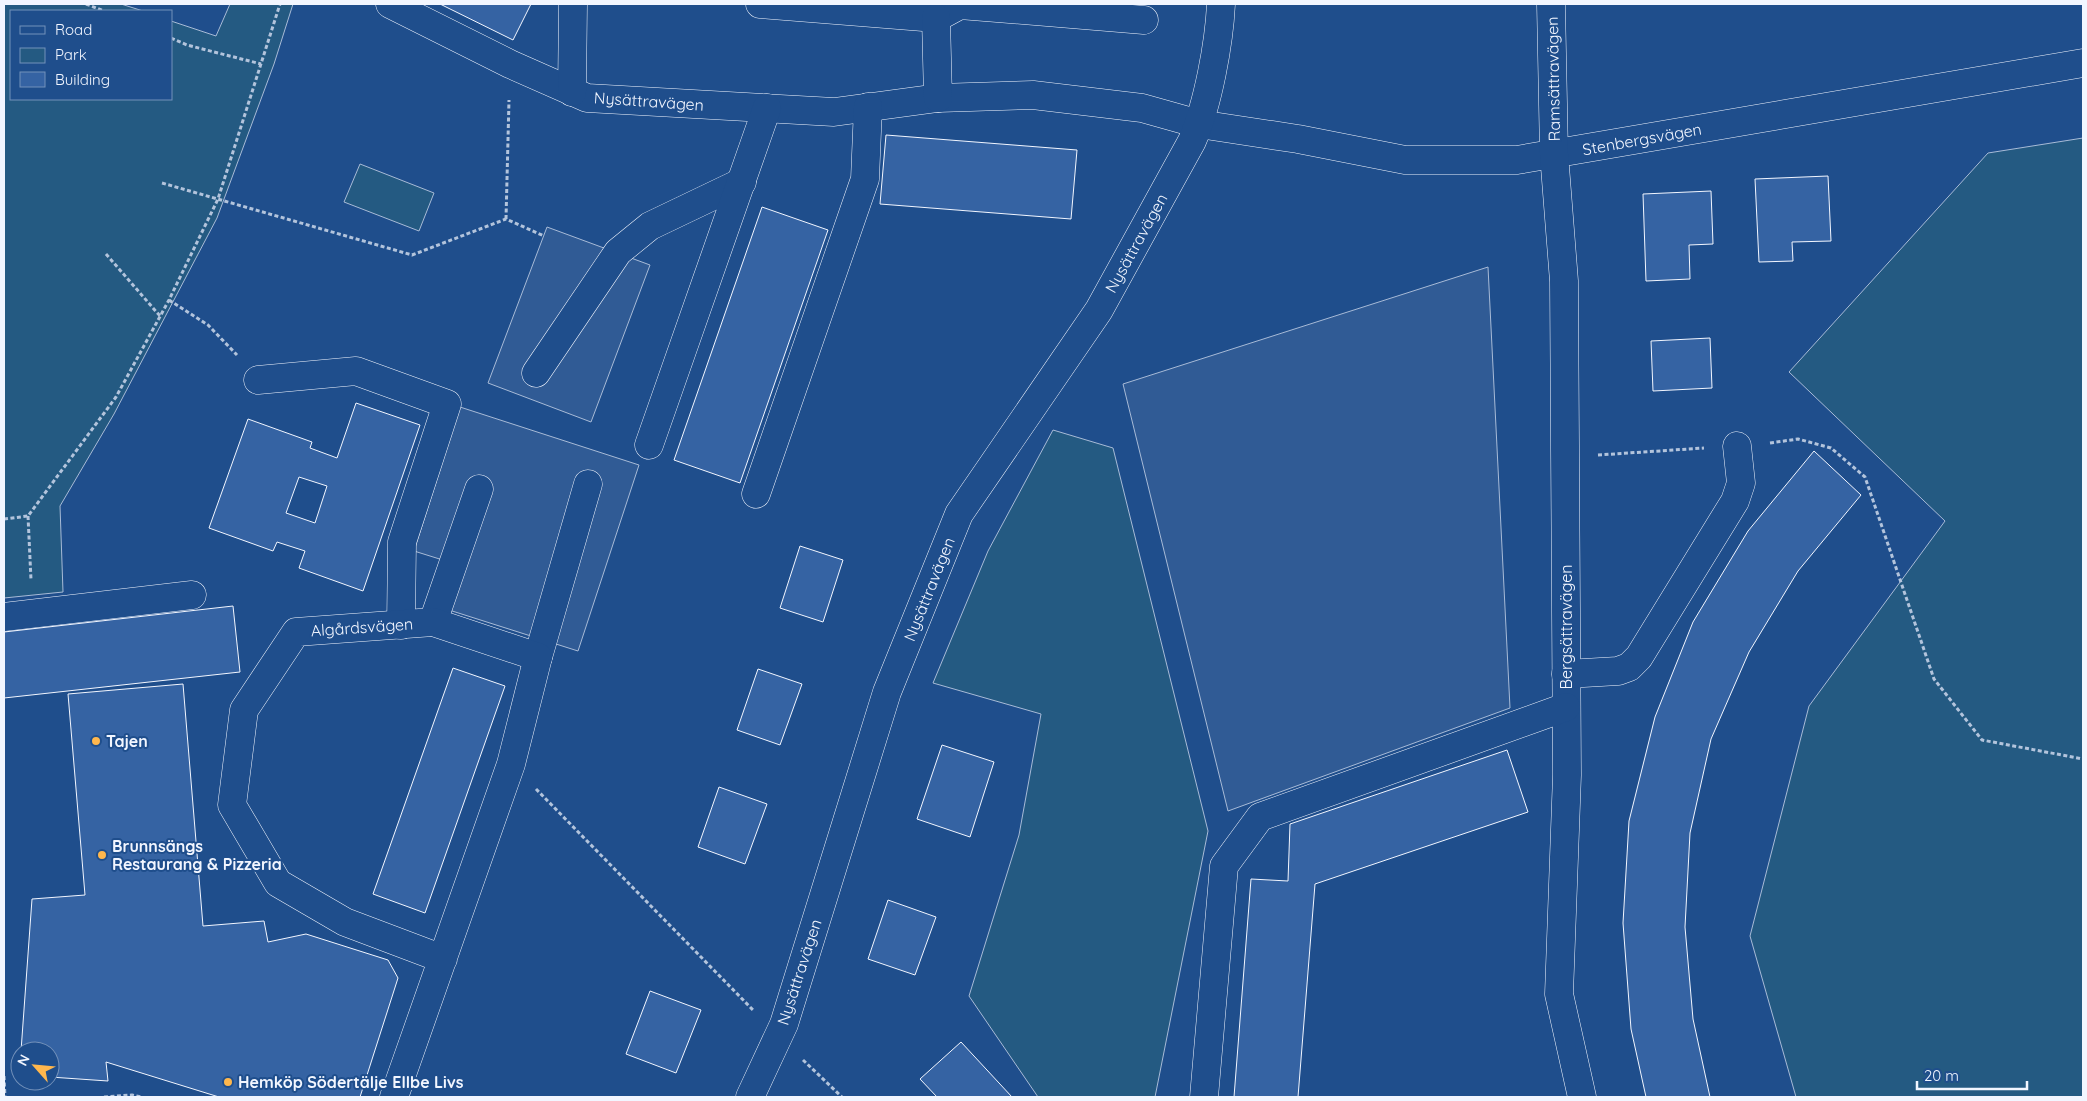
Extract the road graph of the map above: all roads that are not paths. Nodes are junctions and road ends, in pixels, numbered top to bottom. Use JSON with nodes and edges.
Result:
{"nodes":[{"id":1,"x":390,"y":4,"type":"edge"},
{"id":2,"x":574,"y":4,"type":"edge"},
{"id":3,"x":760,"y":4,"type":"edge"},
{"id":4,"x":1221,"y":4,"type":"edge"},
{"id":5,"x":1551,"y":4,"type":"edge"},
{"id":6,"x":936,"y":18,"type":"junction"},
{"id":7,"x":1144,"y":20,"type":"dead end"},
{"id":8,"x":2083,"y":63,"type":"edge"},
{"id":9,"x":572,"y":92,"type":"junction"},
{"id":10,"x":938,"y":98,"type":"junction"},
{"id":11,"x":868,"y":107,"type":"junction"},
{"id":12,"x":768,"y":108,"type":"junction"},
{"id":13,"x":1200,"y":124,"type":"junction"},
{"id":14,"x":1554,"y":154,"type":"junction"},
{"id":15,"x":742,"y":182,"type":"junction"},
{"id":16,"x":536,"y":373,"type":"dead end"},
{"id":17,"x":258,"y":380,"type":"road end"},
{"id":18,"x":650,"y":445,"type":"dead end"},
{"id":19,"x":1737,"y":446,"type":"road end"},
{"id":20,"x":588,"y":484,"type":"dead end"},
{"id":21,"x":479,"y":489,"type":"dead end"},
{"id":22,"x":756,"y":494,"type":"dead end"},
{"id":23,"x":192,"y":595,"type":"dead end"},
{"id":24,"x":4,"y":617,"type":"edge"},
{"id":25,"x":433,"y":622,"type":"junction"},
{"id":26,"x":401,"y":625,"type":"junction"},
{"id":27,"x":538,"y":657,"type":"junction"},
{"id":28,"x":1566,"y":674,"type":"junction"},
{"id":29,"x":1566,"y":707,"type":"junction"},
{"id":30,"x":443,"y":958,"type":"junction"},
{"id":31,"x":394,"y":1097,"type":"edge"},
{"id":32,"x":750,"y":1097,"type":"edge"},
{"id":33,"x":1204,"y":1097,"type":"edge"},
{"id":34,"x":1582,"y":1097,"type":"edge"}],
"edges":[{"from":1,"to":9,"type":"street","name":"Nysättravägen"},
{"from":2,"to":9,"type":"street"},
{"from":3,"to":6,"type":"street"},
{"from":4,"to":13,"type":"street","name":"Nysättravägen"},
{"from":5,"to":14,"type":"street","name":"Ramsättravägen"},
{"from":6,"to":7,"type":"street"},
{"from":6,"to":10,"type":"street"},
{"from":8,"to":14,"type":"street","name":"Stenbergsvägen"},
{"from":9,"to":12,"type":"street","name":"Nysättravägen"},
{"from":10,"to":11,"type":"street","name":"Nysättravägen"},
{"from":10,"to":13,"type":"street","name":"Nysättravägen"},
{"from":11,"to":12,"type":"street","name":"Nysättravägen"},
{"from":11,"to":22,"type":"street"},
{"from":12,"to":15,"type":"street"},
{"from":13,"to":14,"type":"street","name":"Stenbergsvägen"},
{"from":13,"to":32,"type":"street","name":"Nysättravägen"},
{"from":14,"to":28,"type":"street","name":"Bergsättravägen"},
{"from":15,"to":16,"type":"street"},
{"from":15,"to":18,"type":"street"},
{"from":17,"to":26,"type":"street"},
{"from":19,"to":28,"type":"street"},
{"from":20,"to":27,"type":"street"},
{"from":21,"to":25,"type":"street"},
{"from":23,"to":24,"type":"street"},
{"from":25,"to":26,"type":"street","name":"Algårdsvägen"},
{"from":25,"to":27,"type":"street","name":"Algårdsvägen"},
{"from":26,"to":30,"type":"street","name":"Algårdsvägen"},
{"from":27,"to":30,"type":"street"},
{"from":28,"to":29,"type":"street","name":"Bergsättravägen"},
{"from":29,"to":33,"type":"street"},
{"from":29,"to":34,"type":"street","name":"Bergsättravägen"},
{"from":30,"to":31,"type":"street"}]}
